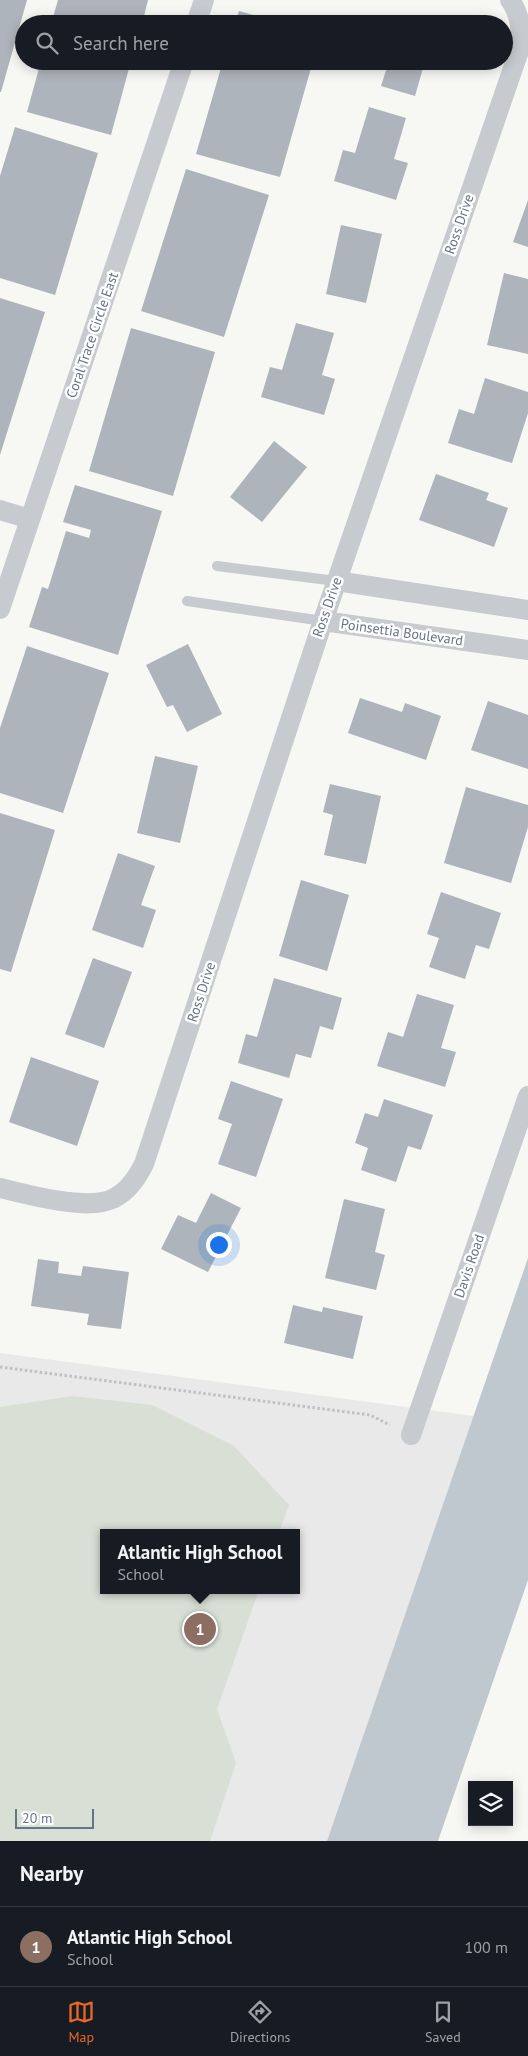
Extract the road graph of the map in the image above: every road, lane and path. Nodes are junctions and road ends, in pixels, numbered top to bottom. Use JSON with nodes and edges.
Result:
{"nodes":[{"id":1,"x":204,"y":0,"type":"edge"},
{"id":2,"x":510,"y":0,"type":"edge"},
{"id":3,"x":199,"y":15,"type":"edge"},
{"id":4,"x":513,"y":67,"type":"edge"},
{"id":5,"x":181,"y":70,"type":"edge"},
{"id":6,"x":512,"y":70,"type":"edge"},
{"id":7,"x":0,"y":510,"type":"edge"},
{"id":8,"x":30,"y":519,"type":"junction"},
{"id":9,"x":217,"y":566,"type":"dead end"},
{"id":10,"x":336,"y":581,"type":"junction"},
{"id":11,"x":187,"y":601,"type":"dead end"},
{"id":12,"x":0,"y":609,"type":"edge"},
{"id":13,"x":528,"y":610,"type":"edge"},
{"id":14,"x":323,"y":621,"type":"junction"},
{"id":15,"x":528,"y":650,"type":"edge"},
{"id":16,"x":528,"y":1096,"type":"edge"},
{"id":17,"x":0,"y":1188,"type":"edge"},
{"id":18,"x":0,"y":1367,"type":"edge"},
{"id":19,"x":410,"y":1436,"type":"joint"}],
"edges":[{"from":1,"to":3,"type":"street"},
{"from":2,"to":4,"type":"street","name":"Ross Drive"},
{"from":5,"to":8,"type":"street","name":"Coral Trace Circle East"},
{"from":6,"to":10,"type":"street","name":"Ross Drive"},
{"from":7,"to":8,"type":"street"},
{"from":8,"to":12,"type":"street","name":"Coral Trace Circle East"},
{"from":9,"to":10,"type":"lane"},
{"from":10,"to":13,"type":"street"},
{"from":10,"to":14,"type":"street","name":"Ross Drive"},
{"from":11,"to":14,"type":"lane","name":"Poinsettia Boulevard"},
{"from":14,"to":15,"type":"street","name":"Poinsettia Boulevard"},
{"from":14,"to":17,"type":"street","name":"Ross Drive"},
{"from":16,"to":19,"type":"street","name":"Davis Road"},
{"from":18,"to":19,"type":"path"}]}
